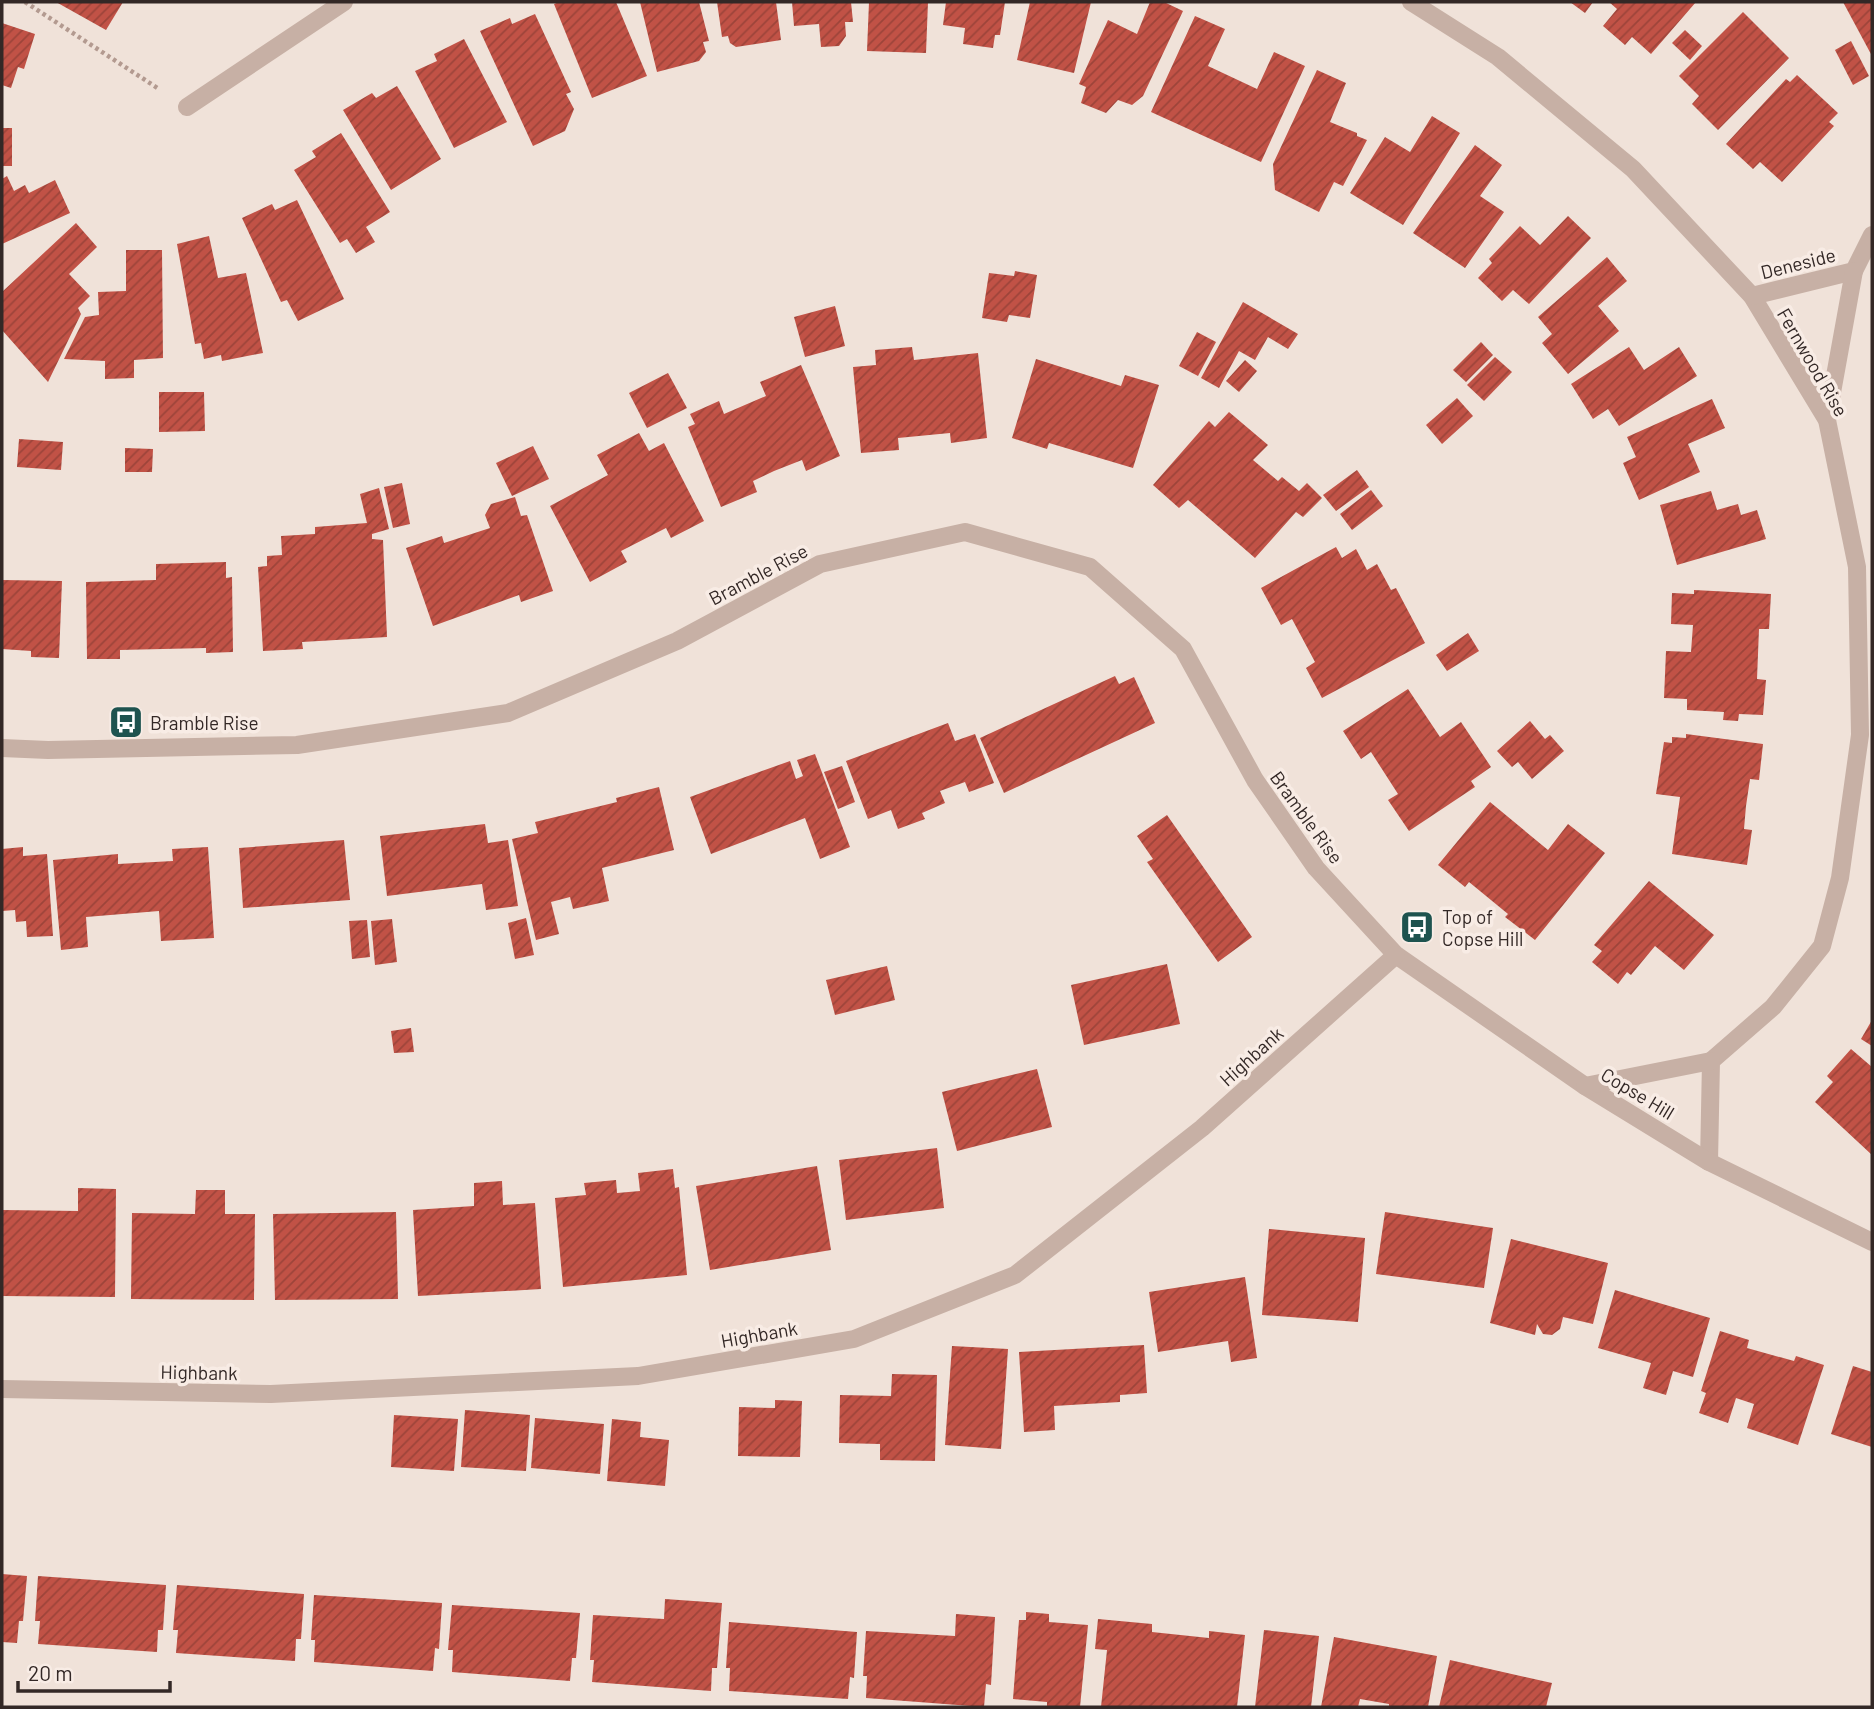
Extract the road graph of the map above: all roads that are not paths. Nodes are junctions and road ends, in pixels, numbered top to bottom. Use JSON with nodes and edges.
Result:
{"nodes":[{"id":1,"x":344,"y":2,"type":"edge"},
{"id":2,"x":1411,"y":2,"type":"edge"},
{"id":3,"x":187,"y":107,"type":"road end"},
{"id":4,"x":1872,"y":235,"type":"edge"},
{"id":5,"x":1854,"y":271,"type":"junction"},
{"id":6,"x":1752,"y":296,"type":"junction"},
{"id":7,"x":1827,"y":420,"type":"junction"},
{"id":8,"x":2,"y":748,"type":"edge"},
{"id":9,"x":1396,"y":956,"type":"junction"},
{"id":10,"x":1711,"y":1061,"type":"junction"},
{"id":11,"x":1585,"y":1086,"type":"junction"},
{"id":12,"x":1709,"y":1162,"type":"junction"},
{"id":13,"x":1872,"y":1242,"type":"edge"},
{"id":14,"x":2,"y":1390,"type":"edge"}],
"edges":[{"from":1,"to":3,"type":"street"},
{"from":2,"to":6,"type":"street","name":"Fernwood Rise"},
{"from":4,"to":5,"type":"street","name":"Deneside"},
{"from":5,"to":6,"type":"street","name":"Deneside"},
{"from":5,"to":7,"type":"street","name":"Deneside"},
{"from":6,"to":7,"type":"street","name":"Fernwood Rise"},
{"from":7,"to":10,"type":"street","name":"Fernwood Rise"},
{"from":8,"to":9,"type":"street","name":"Bramble Rise"},
{"from":9,"to":11,"type":"street","name":"Copse Hill"},
{"from":9,"to":14,"type":"street","name":"Highbank"},
{"from":10,"to":11,"type":"street","name":"Fernwood Rise"},
{"from":10,"to":12,"type":"street"},
{"from":11,"to":12,"type":"street","name":"Copse Hill"},
{"from":12,"to":13,"type":"street","name":"Copse Hill"}]}
